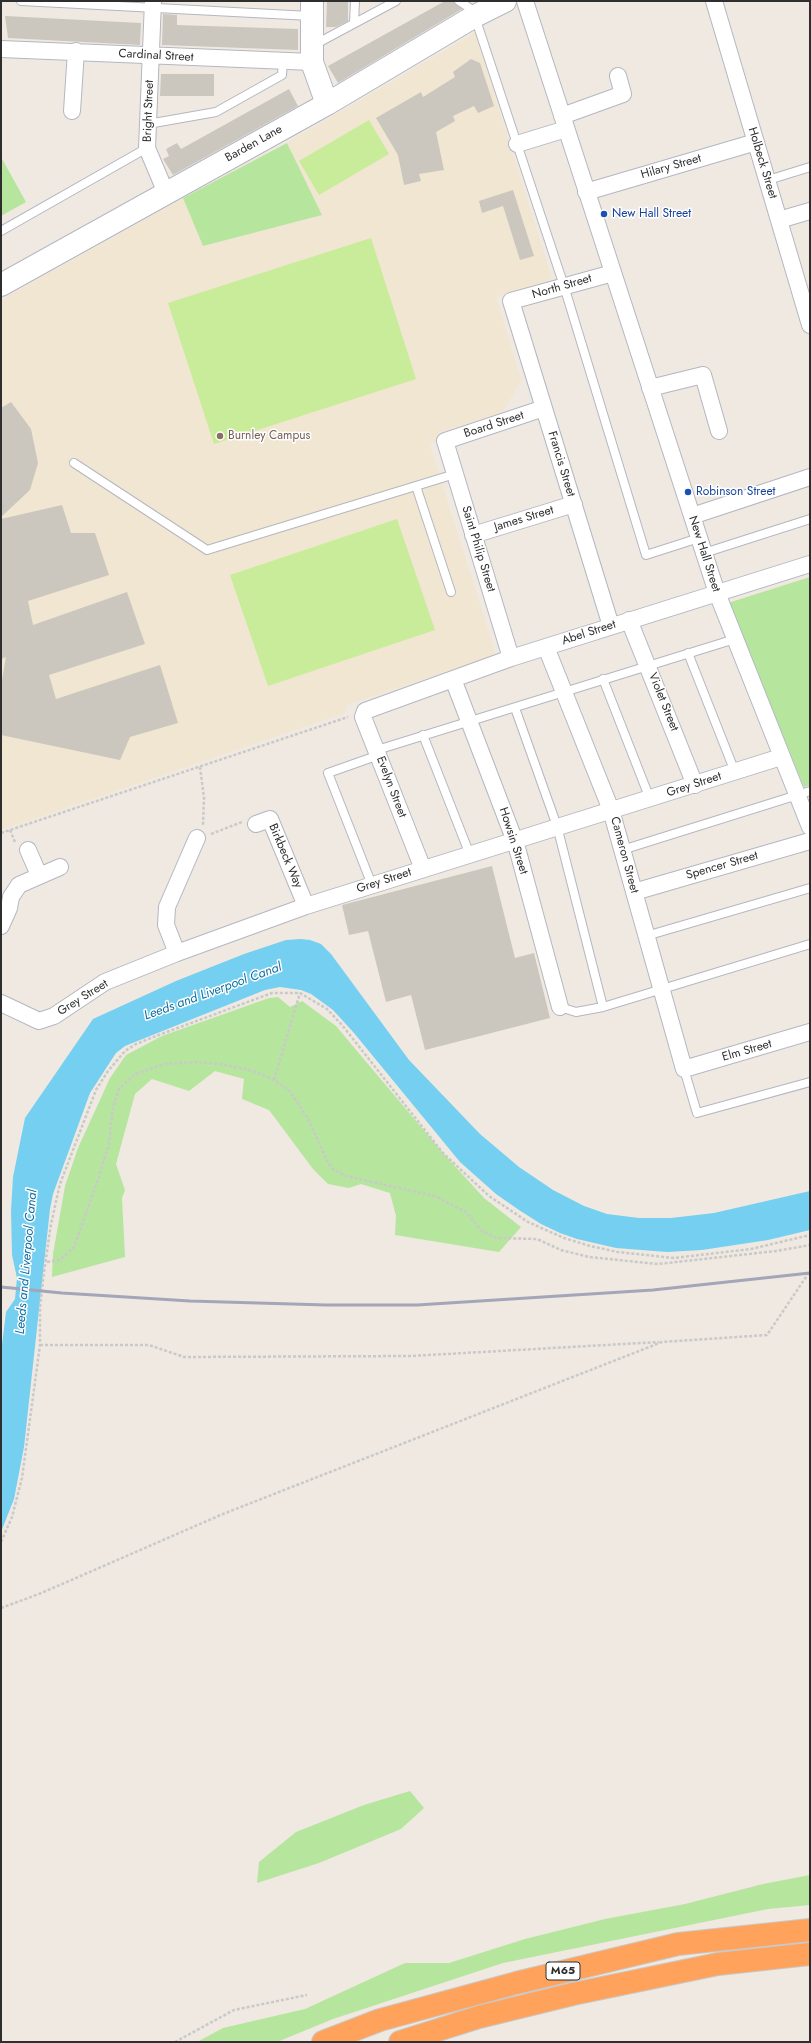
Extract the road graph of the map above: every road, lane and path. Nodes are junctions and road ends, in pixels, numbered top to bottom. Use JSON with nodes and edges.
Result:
{"nodes":[{"id":1,"x":21,"y":1,"type":"edge"},
{"id":2,"x":355,"y":1,"type":"edge"},
{"id":3,"x":396,"y":1,"type":"edge"},
{"id":4,"x":459,"y":1,"type":"edge"},
{"id":5,"x":505,"y":1,"type":"edge"},
{"id":6,"x":525,"y":1,"type":"edge"},
{"id":7,"x":714,"y":1,"type":"edge"},
{"id":8,"x":153,"y":4,"type":"edge"},
{"id":9,"x":312,"y":9,"type":"edge"},
{"id":10,"x":477,"y":15,"type":"junction"},
{"id":11,"x":354,"y":23,"type":"junction"},
{"id":12,"x":1,"y":50,"type":"edge"},
{"id":13,"x":76,"y":51,"type":"junction"},
{"id":14,"x":312,"y":54,"type":"junction"},
{"id":15,"x":150,"y":56,"type":"junction"},
{"id":16,"x":283,"y":61,"type":"junction"},
{"id":17,"x":618,"y":76,"type":"dead end"},
{"id":18,"x":327,"y":104,"type":"junction"},
{"id":19,"x":72,"y":111,"type":"dead end"},
{"id":20,"x":564,"y":122,"type":"junction"},
{"id":21,"x":148,"y":124,"type":"junction"},
{"id":22,"x":756,"y":142,"type":"junction"},
{"id":23,"x":517,"y":144,"type":"junction"},
{"id":24,"x":147,"y":148,"type":"junction"},
{"id":25,"x":810,"y":167,"type":"edge"},
{"id":26,"x":768,"y":180,"type":"junction"},
{"id":27,"x":586,"y":192,"type":"junction"},
{"id":28,"x":166,"y":193,"type":"junction"},
{"id":29,"x":810,"y":211,"type":"edge"},
{"id":30,"x":779,"y":220,"type":"junction"},
{"id":31,"x":1,"y":231,"type":"edge"},
{"id":32,"x":613,"y":273,"type":"junction"},
{"id":33,"x":1,"y":285,"type":"edge"},
{"id":34,"x":564,"y":286,"type":"junction"},
{"id":35,"x":511,"y":301,"type":"joint"},
{"id":36,"x":810,"y":325,"type":"edge"},
{"id":37,"x":650,"y":388,"type":"junction"},
{"id":38,"x":544,"y":408,"type":"junction"},
{"id":39,"x":719,"y":431,"type":"dead end"},
{"id":40,"x":445,"y":441,"type":"joint"},
{"id":41,"x":74,"y":463,"type":"dead end"},
{"id":42,"x":455,"y":474,"type":"junction"},
{"id":43,"x":810,"y":477,"type":"edge"},
{"id":44,"x":416,"y":486,"type":"junction"},
{"id":45,"x":574,"y":504,"type":"junction"},
{"id":46,"x":692,"y":516,"type":"junction"},
{"id":47,"x":810,"y":519,"type":"edge"},
{"id":48,"x":473,"y":535,"type":"junction"},
{"id":49,"x":699,"y":538,"type":"junction"},
{"id":50,"x":704,"y":553,"type":"junction"},
{"id":51,"x":810,"y":564,"type":"edge"},
{"id":52,"x":451,"y":592,"type":"dead end"},
{"id":53,"x":716,"y":592,"type":"junction"},
{"id":54,"x":629,"y":620,"type":"junction"},
{"id":55,"x":611,"y":626,"type":"junction"},
{"id":56,"x":735,"y":639,"type":"junction"},
{"id":57,"x":546,"y":647,"type":"junction"},
{"id":58,"x":688,"y":653,"type":"junction"},
{"id":59,"x":511,"y":658,"type":"junction"},
{"id":60,"x":648,"y":666,"type":"junction"},
{"id":61,"x":453,"y":679,"type":"junction"},
{"id":62,"x":603,"y":679,"type":"junction"},
{"id":63,"x":564,"y":692,"type":"junction"},
{"id":64,"x":515,"y":708,"type":"junction"},
{"id":65,"x":368,"y":711,"type":"junction"},
{"id":66,"x":469,"y":721,"type":"junction"},
{"id":67,"x":423,"y":735,"type":"junction"},
{"id":68,"x":378,"y":753,"type":"junction"},
{"id":69,"x":781,"y":757,"type":"junction"},
{"id":70,"x":200,"y":767,"type":"junction"},
{"id":71,"x":735,"y":772,"type":"junction"},
{"id":72,"x":695,"y":785,"type":"junction"},
{"id":73,"x":804,"y":793,"type":"edge"},
{"id":74,"x":650,"y":799,"type":"junction"},
{"id":75,"x":612,"y":810,"type":"junction"},
{"id":76,"x":256,"y":824,"type":"joint"},
{"id":77,"x":556,"y":826,"type":"junction"},
{"id":78,"x":810,"y":827,"type":"edge"},
{"id":79,"x":1,"y":833,"type":"edge"},
{"id":80,"x":197,"y":838,"type":"junction"},
{"id":81,"x":515,"y":841,"type":"junction"},
{"id":82,"x":810,"y":841,"type":"edge"},
{"id":83,"x":28,"y":850,"type":"dead end"},
{"id":84,"x":622,"y":850,"type":"junction"},
{"id":85,"x":470,"y":855,"type":"junction"},
{"id":86,"x":60,"y":867,"type":"dead end"},
{"id":87,"x":423,"y":869,"type":"junction"},
{"id":88,"x":39,"y":875,"type":"junction"},
{"id":89,"x":372,"y":885,"type":"junction"},
{"id":90,"x":810,"y":888,"type":"edge"},
{"id":91,"x":634,"y":892,"type":"junction"},
{"id":92,"x":306,"y":906,"type":"junction"},
{"id":93,"x":1,"y":926,"type":"edge"},
{"id":94,"x":646,"y":936,"type":"junction"},
{"id":95,"x":810,"y":944,"type":"edge"},
{"id":96,"x":177,"y":953,"type":"junction"},
{"id":97,"x":661,"y":988,"type":"junction"},
{"id":98,"x":300,"y":993,"type":"junction"},
{"id":99,"x":1,"y":1003,"type":"edge"},
{"id":100,"x":560,"y":1007,"type":"joint"},
{"id":101,"x":603,"y":1007,"type":"junction"},
{"id":102,"x":810,"y":1032,"type":"edge"},
{"id":103,"x":684,"y":1069,"type":"junction"},
{"id":104,"x":274,"y":1080,"type":"junction"},
{"id":105,"x":810,"y":1082,"type":"edge"},
{"id":106,"x":810,"y":1235,"type":"edge"},
{"id":107,"x":810,"y":1245,"type":"edge"},
{"id":108,"x":47,"y":1262,"type":"junction"},
{"id":109,"x":810,"y":1271,"type":"edge"},
{"id":110,"x":662,"y":1342,"type":"junction"},
{"id":111,"x":40,"y":1345,"type":"junction"},
{"id":112,"x":1,"y":1542,"type":"edge"},
{"id":113,"x":1,"y":1608,"type":"edge"},
{"id":114,"x":810,"y":1930,"type":"edge"},
{"id":115,"x":810,"y":1954,"type":"edge"},
{"id":116,"x":307,"y":1995,"type":"dead end"},
{"id":117,"x":175,"y":2042,"type":"edge"},
{"id":118,"x":323,"y":2042,"type":"edge"},
{"id":119,"x":400,"y":2042,"type":"edge"}],
"edges":[{"from":1,"to":8,"type":"lane"},
{"from":2,"to":11,"type":"lane"},
{"from":3,"to":11,"type":"lane"},
{"from":4,"to":10,"type":"lane"},
{"from":5,"to":10,"type":"street","name":"Barden Lane"},
{"from":6,"to":20,"type":"street","name":"New Hall Street"},
{"from":7,"to":22,"type":"street","name":"Holbeck Street"},
{"from":8,"to":9,"type":"lane"},
{"from":8,"to":15,"type":"street","name":"Bright Street"},
{"from":9,"to":14,"type":"street"},
{"from":10,"to":18,"type":"street","name":"Barden Lane"},
{"from":10,"to":23,"type":"lane"},
{"from":11,"to":14,"type":"lane"},
{"from":12,"to":13,"type":"street","name":"Cardinal Street"},
{"from":13,"to":15,"type":"street","name":"Cardinal Street"},
{"from":13,"to":19,"type":"street"},
{"from":14,"to":16,"type":"street","name":"Cardinal Street"},
{"from":14,"to":18,"type":"street"},
{"from":15,"to":16,"type":"street","name":"Cardinal Street"},
{"from":15,"to":21,"type":"street","name":"Bright Street"},
{"from":16,"to":21,"type":"lane"},
{"from":17,"to":20,"type":"street"},
{"from":18,"to":28,"type":"street","name":"Barden Lane"},
{"from":20,"to":23,"type":"street"},
{"from":20,"to":27,"type":"street","name":"New Hall Street"},
{"from":21,"to":24,"type":"street","name":"Bright Street"},
{"from":22,"to":26,"type":"street","name":"Holbeck Street"},
{"from":22,"to":27,"type":"street","name":"Hilary Street"},
{"from":23,"to":34,"type":"lane"},
{"from":24,"to":28,"type":"street","name":"Bright Street"},
{"from":24,"to":31,"type":"lane"},
{"from":25,"to":26,"type":"lane"},
{"from":26,"to":30,"type":"street","name":"Holbeck Street"},
{"from":27,"to":32,"type":"street","name":"New Hall Street"},
{"from":28,"to":33,"type":"street","name":"Barden Lane"},
{"from":29,"to":30,"type":"street"},
{"from":30,"to":36,"type":"street","name":"Holbeck Street"},
{"from":32,"to":34,"type":"street","name":"North Street"},
{"from":32,"to":37,"type":"street","name":"New Hall Street"},
{"from":34,"to":35,"type":"street","name":"North Street"},
{"from":34,"to":49,"type":"lane"},
{"from":35,"to":38,"type":"street","name":"Francis Street"},
{"from":37,"to":39,"type":"street"},
{"from":37,"to":46,"type":"street","name":"New Hall Street"},
{"from":38,"to":40,"type":"street","name":"Board Street"},
{"from":38,"to":45,"type":"street","name":"Francis Street"},
{"from":40,"to":42,"type":"street","name":"Saint Philip Street"},
{"from":41,"to":44,"type":"lane"},
{"from":42,"to":44,"type":"lane"},
{"from":42,"to":48,"type":"street","name":"Saint Philip Street"},
{"from":43,"to":46,"type":"street"},
{"from":44,"to":52,"type":"lane"},
{"from":45,"to":48,"type":"street","name":"James Street"},
{"from":45,"to":55,"type":"street","name":"Francis Street"},
{"from":46,"to":49,"type":"street","name":"New Hall Street"},
{"from":47,"to":50,"type":"lane"},
{"from":48,"to":59,"type":"street","name":"Saint Philip Street"},
{"from":49,"to":50,"type":"street","name":"New Hall Street"},
{"from":50,"to":53,"type":"street","name":"New Hall Street"},
{"from":51,"to":53,"type":"street","name":"Abel Street"},
{"from":53,"to":54,"type":"street","name":"Abel Street"},
{"from":53,"to":56,"type":"street","name":"New Hall Street"},
{"from":54,"to":55,"type":"street","name":"Abel Street"},
{"from":54,"to":60,"type":"street","name":"Violet Street"},
{"from":55,"to":57,"type":"street","name":"Abel Street"},
{"from":56,"to":58,"type":"lane"},
{"from":56,"to":69,"type":"street","name":"New Hall Street"},
{"from":57,"to":59,"type":"street","name":"Abel Street"},
{"from":57,"to":63,"type":"street","name":"Cameron Street"},
{"from":58,"to":60,"type":"lane"},
{"from":58,"to":71,"type":"lane"},
{"from":59,"to":61,"type":"street","name":"Abel Street"},
{"from":60,"to":62,"type":"lane"},
{"from":60,"to":72,"type":"street","name":"Violet Street"},
{"from":61,"to":65,"type":"street","name":"Abel Street"},
{"from":61,"to":66,"type":"street","name":"Howsin Street"},
{"from":62,"to":63,"type":"lane"},
{"from":62,"to":74,"type":"lane"},
{"from":63,"to":64,"type":"lane"},
{"from":63,"to":75,"type":"street","name":"Cameron Street"},
{"from":64,"to":66,"type":"lane"},
{"from":64,"to":77,"type":"lane"},
{"from":65,"to":68,"type":"street","name":"Evelyn Street"},
{"from":65,"to":70,"type":"path"},
{"from":66,"to":67,"type":"lane"},
{"from":66,"to":81,"type":"street","name":"Howsin Street"},
{"from":67,"to":68,"type":"lane"},
{"from":67,"to":85,"type":"lane"},
{"from":68,"to":87,"type":"street","name":"Evelyn Street"},
{"from":68,"to":89,"type":"lane"},
{"from":69,"to":71,"type":"street","name":"Grey Street"},
{"from":69,"to":73,"type":"street","name":"New Hall Street"},
{"from":70,"to":79,"type":"path"},
{"from":70,"to":80,"type":"path"},
{"from":71,"to":72,"type":"street","name":"Grey Street"},
{"from":72,"to":74,"type":"street","name":"Grey Street"},
{"from":73,"to":78,"type":"street","name":"New Hall Street"},
{"from":73,"to":84,"type":"lane"},
{"from":74,"to":75,"type":"street","name":"Grey Street"},
{"from":75,"to":77,"type":"street","name":"Grey Street"},
{"from":75,"to":84,"type":"street","name":"Cameron Street"},
{"from":76,"to":80,"type":"path"},
{"from":76,"to":92,"type":"street","name":"Birkbeck Way"},
{"from":77,"to":81,"type":"street","name":"Grey Street"},
{"from":77,"to":101,"type":"lane"},
{"from":80,"to":96,"type":"street"},
{"from":81,"to":85,"type":"street","name":"Grey Street"},
{"from":81,"to":100,"type":"street","name":"Howsin Street"},
{"from":82,"to":91,"type":"street","name":"Spencer Street"},
{"from":83,"to":88,"type":"street"},
{"from":84,"to":91,"type":"street","name":"Cameron Street"},
{"from":85,"to":87,"type":"street","name":"Grey Street"},
{"from":86,"to":88,"type":"street"},
{"from":87,"to":89,"type":"street","name":"Grey Street"},
{"from":88,"to":93,"type":"street"},
{"from":89,"to":92,"type":"street","name":"Grey Street"},
{"from":90,"to":94,"type":"lane"},
{"from":91,"to":94,"type":"street","name":"Cameron Street"},
{"from":92,"to":96,"type":"street","name":"Grey Street"},
{"from":94,"to":97,"type":"street","name":"Cameron Street"},
{"from":95,"to":97,"type":"lane"},
{"from":96,"to":99,"type":"street","name":"Grey Street"},
{"from":97,"to":101,"type":"lane"},
{"from":97,"to":103,"type":"street","name":"Cameron Street"},
{"from":98,"to":104,"type":"path"},
{"from":98,"to":106,"type":"path"},
{"from":98,"to":108,"type":"path"},
{"from":100,"to":101,"type":"lane"},
{"from":102,"to":103,"type":"street","name":"Elm Street"},
{"from":103,"to":105,"type":"lane"},
{"from":104,"to":107,"type":"path"},
{"from":104,"to":108,"type":"path"},
{"from":108,"to":111,"type":"path"},
{"from":109,"to":110,"type":"path"},
{"from":110,"to":111,"type":"path"},
{"from":110,"to":113,"type":"path"},
{"from":111,"to":112,"type":"path"},
{"from":114,"to":118,"type":"highway","number":"M65"},
{"from":115,"to":119,"type":"highway","number":"M65"},
{"from":116,"to":117,"type":"path"}]}
